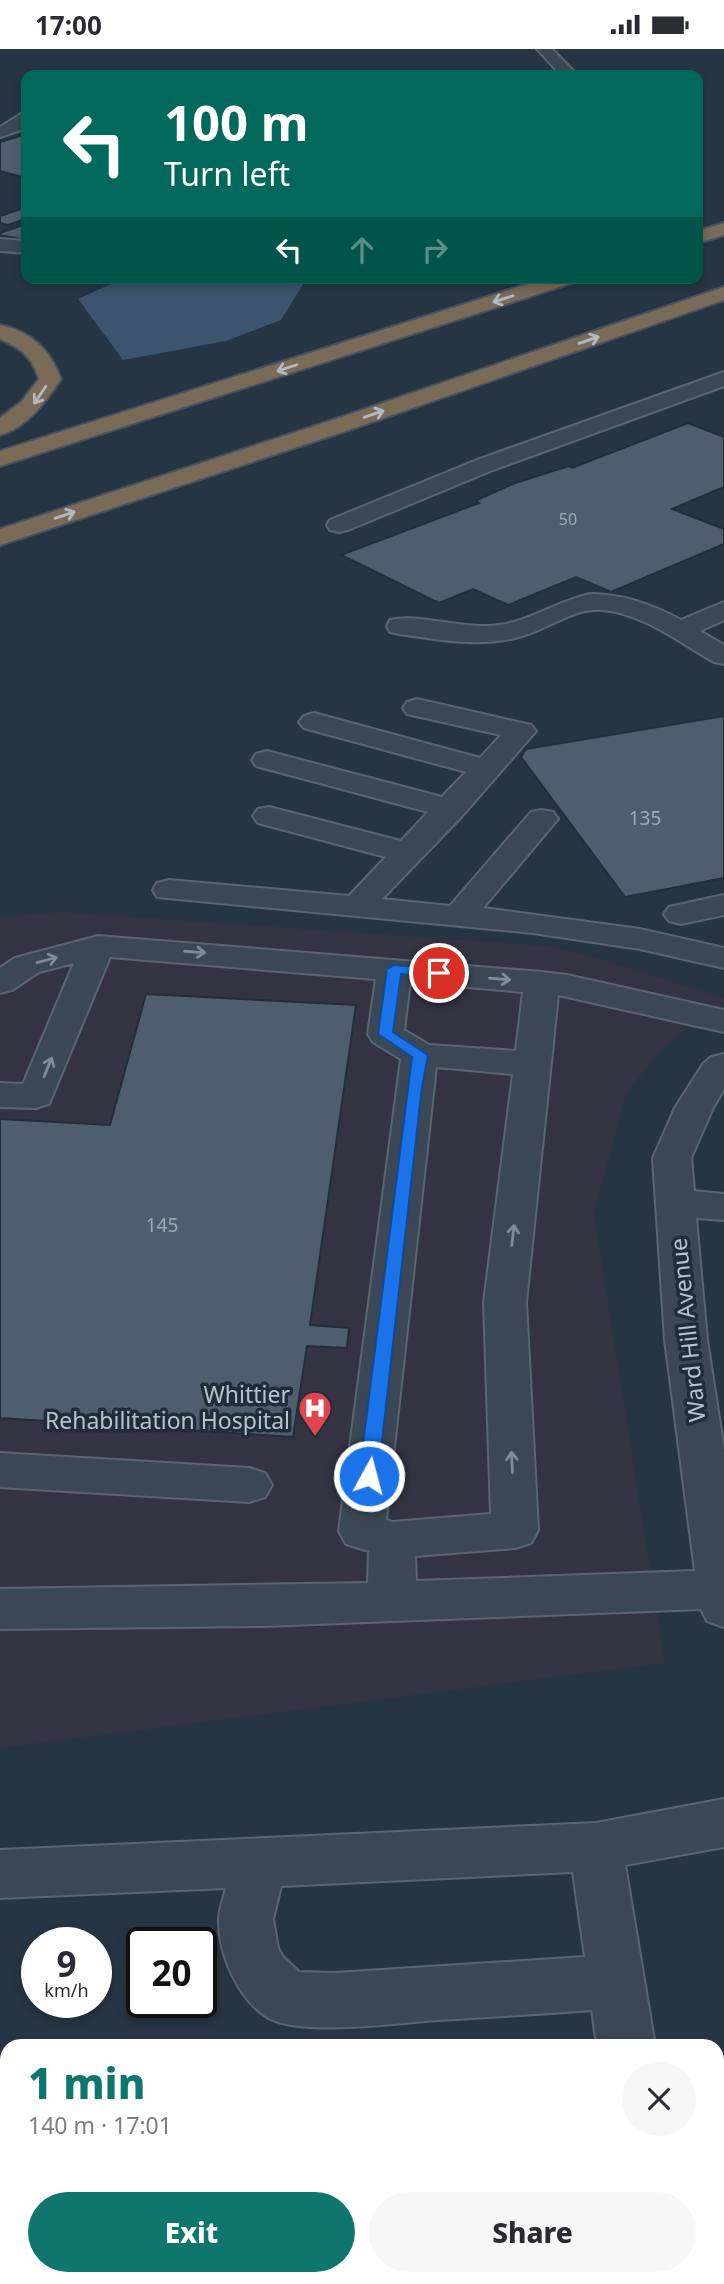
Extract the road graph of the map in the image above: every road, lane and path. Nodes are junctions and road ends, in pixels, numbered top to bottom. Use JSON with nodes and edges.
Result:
{"nodes":[{"id":1,"x":544,"y":49,"type":"edge"},
{"id":2,"x":564,"y":70,"type":"edge"},
{"id":3,"x":0,"y":113,"type":"edge"},
{"id":4,"x":21,"y":113,"type":"edge"},
{"id":5,"x":21,"y":115,"type":"edge"},
{"id":6,"x":21,"y":119,"type":"edge"},
{"id":7,"x":0,"y":121,"type":"edge"},
{"id":8,"x":0,"y":132,"type":"edge"},
{"id":9,"x":724,"y":229,"type":"edge"},
{"id":10,"x":703,"y":235,"type":"edge"},
{"id":11,"x":0,"y":245,"type":"edge"},
{"id":12,"x":21,"y":247,"type":"edge"},
{"id":13,"x":549,"y":284,"type":"edge"},
{"id":14,"x":724,"y":293,"type":"edge"},
{"id":15,"x":0,"y":331,"type":"edge"},
{"id":16,"x":724,"y":378,"type":"edge"},
{"id":17,"x":686,"y":394,"type":"junction"},
{"id":18,"x":712,"y":403,"type":"dead end"},
{"id":19,"x":338,"y":426,"type":"junction"},
{"id":20,"x":0,"y":428,"type":"edge"},
{"id":21,"x":0,"y":459,"type":"edge"},
{"id":22,"x":339,"y":525,"type":"dead end"},
{"id":23,"x":0,"y":537,"type":"edge"},
{"id":24,"x":23,"y":554,"type":"dead end"},
{"id":25,"x":724,"y":610,"type":"edge"},
{"id":26,"x":400,"y":626,"type":"dead end"},
{"id":27,"x":681,"y":630,"type":"junction"},
{"id":28,"x":724,"y":656,"type":"edge"},
{"id":29,"x":417,"y":708,"type":"dead end"},
{"id":30,"x":314,"y":722,"type":"dead end"},
{"id":31,"x":267,"y":760,"type":"dead end"},
{"id":32,"x":487,"y":769,"type":"junction"},
{"id":33,"x":451,"y":809,"type":"junction"},
{"id":34,"x":269,"y":816,"type":"dead end"},
{"id":35,"x":542,"y":819,"type":"dead end"},
{"id":36,"x":409,"y":853,"type":"junction"},
{"id":37,"x":169,"y":890,"type":"dead end"},
{"id":38,"x":724,"y":905,"type":"edge"},
{"id":39,"x":356,"y":908,"type":"junction"},
{"id":40,"x":681,"y":914,"type":"dead end"},
{"id":41,"x":458,"y":917,"type":"junction"},
{"id":42,"x":98,"y":946,"type":"junction"},
{"id":43,"x":724,"y":958,"type":"edge"},
{"id":44,"x":394,"y":969,"type":"junction"},
{"id":45,"x":542,"y":982,"type":"junction"},
{"id":46,"x":0,"y":983,"type":"edge"},
{"id":47,"x":724,"y":1021,"type":"edge"},
{"id":48,"x":420,"y":1055,"type":"junction"},
{"id":49,"x":533,"y":1064,"type":"junction"},
{"id":50,"x":724,"y":1065,"type":"edge"},
{"id":51,"x":0,"y":1094,"type":"edge"},
{"id":52,"x":674,"y":1203,"type":"junction"},
{"id":53,"x":724,"y":1207,"type":"edge"},
{"id":54,"x":0,"y":1471,"type":"edge"},
{"id":55,"x":249,"y":1485,"type":"dead end"},
{"id":56,"x":391,"y":1540,"type":"junction"},
{"id":57,"x":723,"y":1598,"type":"edge"},
{"id":58,"x":392,"y":1600,"type":"junction"},
{"id":59,"x":0,"y":1609,"type":"edge"},
{"id":60,"x":724,"y":1823,"type":"edge"},
{"id":61,"x":596,"y":1847,"type":"junction"},
{"id":62,"x":259,"y":1862,"type":"junction"},
{"id":63,"x":0,"y":1874,"type":"edge"},
{"id":64,"x":616,"y":1982,"type":"junction"},
{"id":65,"x":625,"y":2039,"type":"edge"}],
"edges":[{"from":1,"to":2,"type":"street"},
{"from":3,"to":4,"type":"street"},
{"from":5,"to":7,"type":"street"},
{"from":6,"to":8,"type":"street"},
{"from":9,"to":10,"type":"highway"},
{"from":11,"to":12,"type":"street"},
{"from":13,"to":21,"type":"highway","one_way":true},
{"from":19,"to":14,"type":"highway","one_way":true},
{"from":15,"to":20,"type":"highway","one_way":true},
{"from":16,"to":17,"type":"street"},
{"from":17,"to":18,"type":"street"},
{"from":17,"to":22,"type":"street"},
{"from":23,"to":19,"type":"highway","one_way":true},
{"from":19,"to":24,"type":"highway"},
{"from":25,"to":27,"type":"street"},
{"from":26,"to":27,"type":"street"},
{"from":27,"to":28,"type":"street"},
{"from":29,"to":32,"type":"street"},
{"from":30,"to":32,"type":"street"},
{"from":31,"to":33,"type":"street"},
{"from":32,"to":33,"type":"street"},
{"from":33,"to":36,"type":"street"},
{"from":34,"to":36,"type":"street"},
{"from":35,"to":41,"type":"street"},
{"from":36,"to":39,"type":"street"},
{"from":37,"to":39,"type":"street"},
{"from":38,"to":40,"type":"street"},
{"from":39,"to":41,"type":"street"},
{"from":41,"to":43,"type":"street"},
{"from":42,"to":44,"type":"street","one_way":true},
{"from":46,"to":42,"type":"street","one_way":true},
{"from":51,"to":42,"type":"street","one_way":true},
{"from":44,"to":45,"type":"street","one_way":true},
{"from":44,"to":48,"type":"street"},
{"from":45,"to":47,"type":"street"},
{"from":45,"to":49,"type":"street"},
{"from":48,"to":49,"type":"street"},
{"from":48,"to":56,"type":"street"},
{"from":56,"to":49,"type":"street","one_way":true},
{"from":50,"to":52,"type":"street","name":"Ward Hill Avenue"},
{"from":52,"to":53,"type":"street"},
{"from":52,"to":57,"type":"street","name":"Ward Hill Avenue"},
{"from":54,"to":55,"type":"street"},
{"from":56,"to":58,"type":"street"},
{"from":57,"to":58,"type":"street"},
{"from":58,"to":59,"type":"street"},
{"from":60,"to":61,"type":"street"},
{"from":61,"to":62,"type":"street"},
{"from":61,"to":64,"type":"street"},
{"from":62,"to":63,"type":"street"},
{"from":62,"to":64,"type":"street"},
{"from":64,"to":65,"type":"street"}]}
